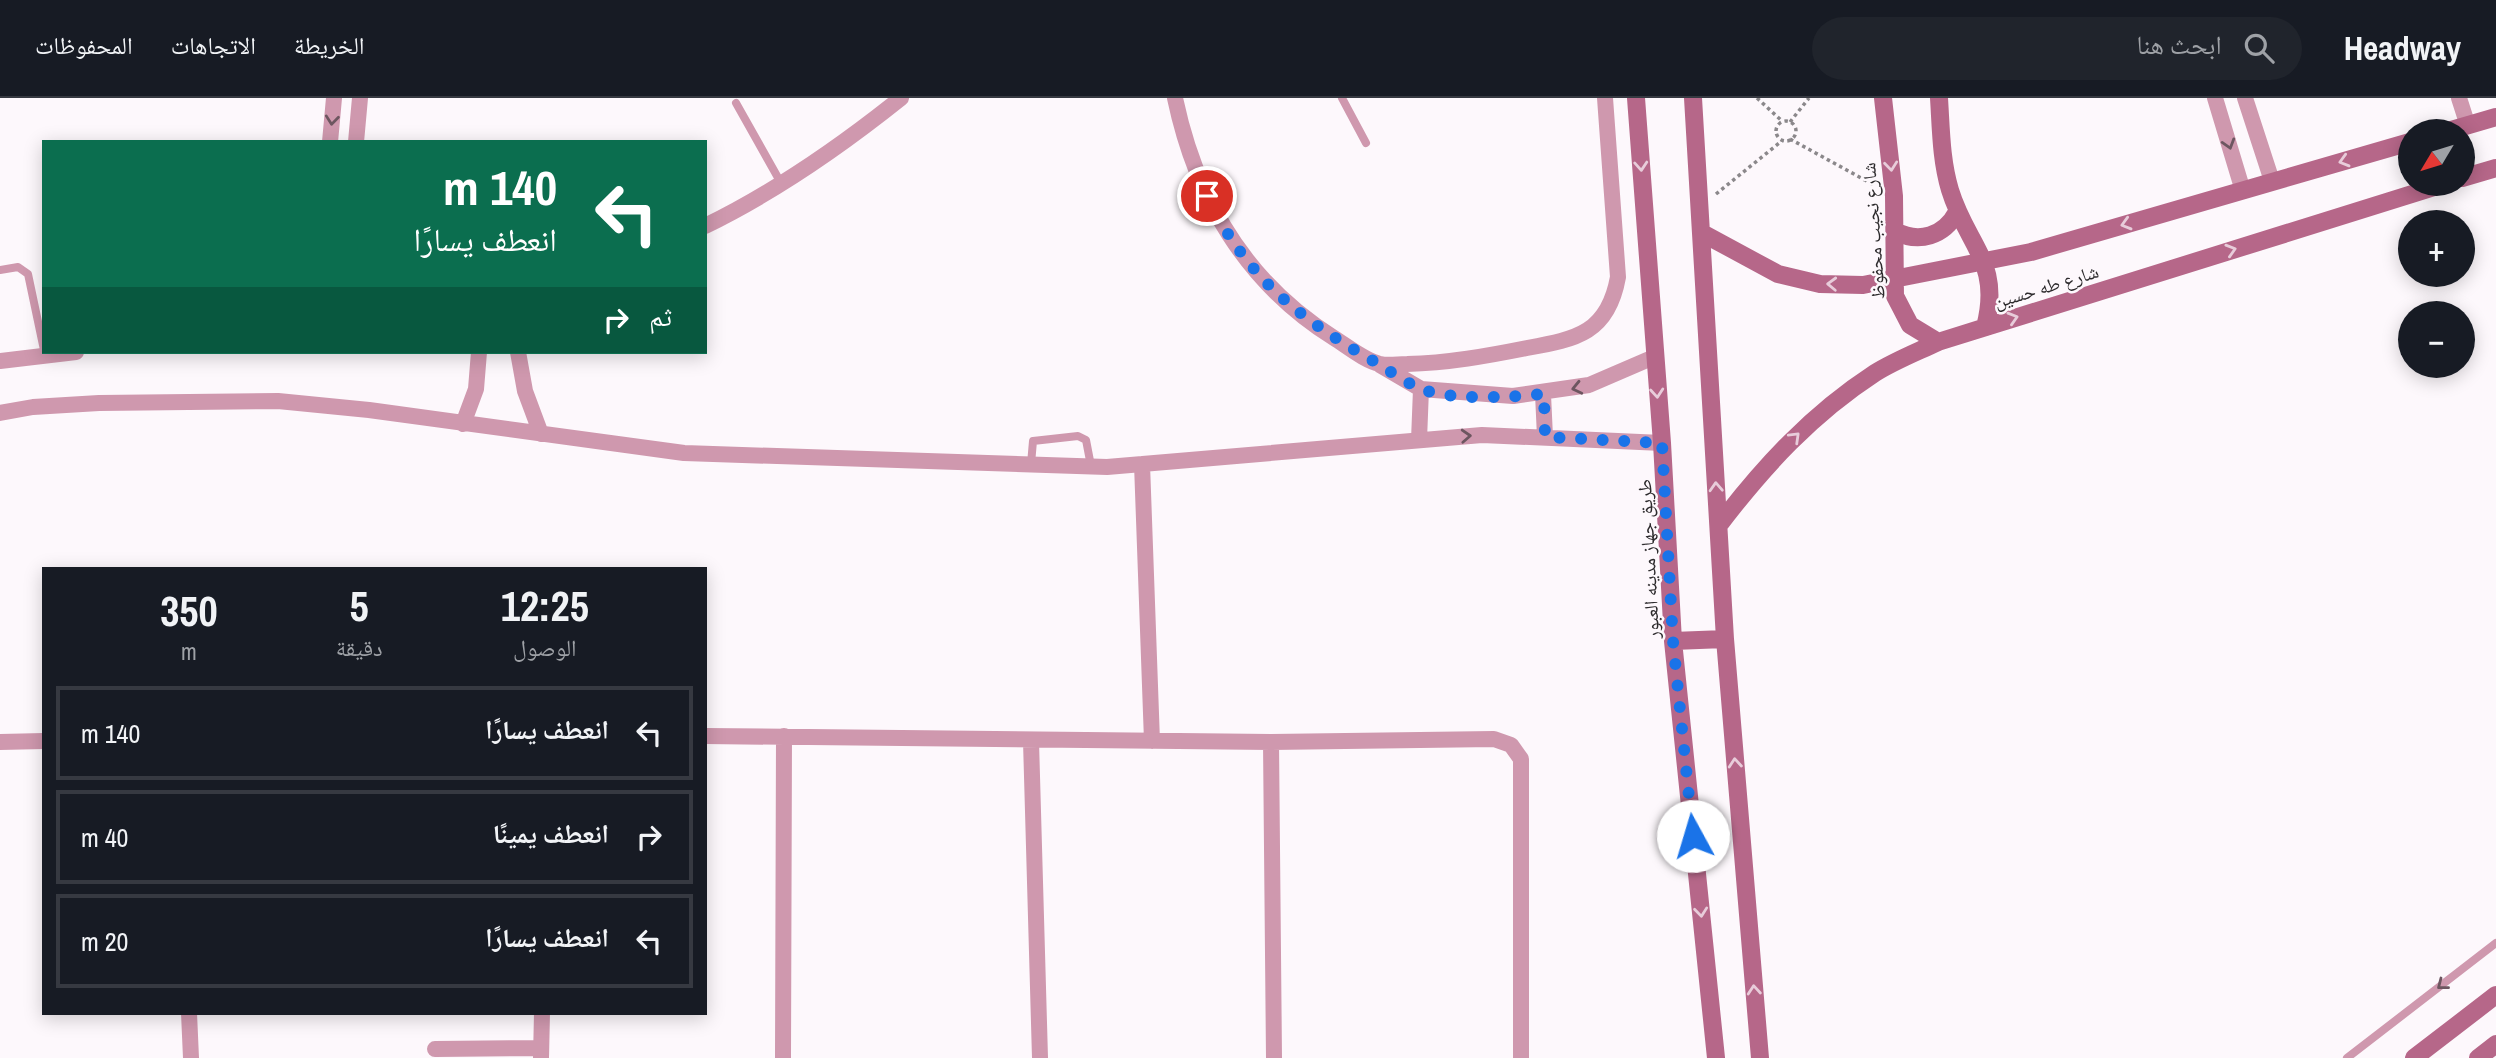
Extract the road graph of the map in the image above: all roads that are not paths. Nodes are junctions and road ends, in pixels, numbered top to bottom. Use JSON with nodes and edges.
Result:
{"nodes":[{"id":1,"x":334,"y":98,"type":"edge"},
{"id":2,"x":359,"y":98,"type":"edge"},
{"id":3,"x":901,"y":98,"type":"edge"},
{"id":4,"x":1175,"y":98,"type":"edge"},
{"id":5,"x":1342,"y":98,"type":"edge"},
{"id":6,"x":1605,"y":98,"type":"edge"},
{"id":7,"x":1636,"y":98,"type":"edge"},
{"id":8,"x":1693,"y":98,"type":"edge"},
{"id":9,"x":1883,"y":98,"type":"edge"},
{"id":10,"x":1939,"y":98,"type":"edge"},
{"id":11,"x":2215,"y":98,"type":"edge"},
{"id":12,"x":2245,"y":98,"type":"edge"},
{"id":13,"x":2459,"y":98,"type":"edge"},
{"id":14,"x":736,"y":103,"type":"dead end"},
{"id":15,"x":2496,"y":117,"type":"edge"},
{"id":16,"x":2466,"y":119,"type":"edge"},
{"id":17,"x":2475,"y":124,"type":"edge"},
{"id":18,"x":330,"y":140,"type":"edge"},
{"id":19,"x":356,"y":140,"type":"edge"},
{"id":20,"x":1366,"y":144,"type":"dead end"},
{"id":21,"x":2398,"y":145,"type":"edge"},
{"id":22,"x":2496,"y":168,"type":"edge"},
{"id":23,"x":2475,"y":174,"type":"edge"},
{"id":24,"x":2272,"y":181,"type":"junction"},
{"id":25,"x":781,"y":183,"type":"junction"},
{"id":26,"x":2243,"y":191,"type":"junction"},
{"id":27,"x":2405,"y":196,"type":"edge"},
{"id":28,"x":1957,"y":212,"type":"junction"},
{"id":29,"x":707,"y":225,"type":"edge"},
{"id":30,"x":1895,"y":231,"type":"junction"},
{"id":31,"x":1702,"y":233,"type":"junction"},
{"id":32,"x":1985,"y":261,"type":"junction"},
{"id":33,"x":0,"y":271,"type":"edge"},
{"id":34,"x":1894,"y":279,"type":"junction"},
{"id":35,"x":1985,"y":327,"type":"junction"},
{"id":36,"x":42,"y":342,"type":"edge"},
{"id":37,"x":1938,"y":342,"type":"junction"},
{"id":38,"x":42,"y":352,"type":"edge"},
{"id":39,"x":478,"y":354,"type":"edge"},
{"id":40,"x":518,"y":354,"type":"edge"},
{"id":41,"x":1654,"y":357,"type":"junction"},
{"id":42,"x":0,"y":360,"type":"edge"},
{"id":43,"x":1379,"y":364,"type":"junction"},
{"id":44,"x":1421,"y":389,"type":"junction"},
{"id":45,"x":1544,"y":394,"type":"junction"},
{"id":46,"x":0,"y":413,"type":"edge"},
{"id":47,"x":463,"y":424,"type":"junction"},
{"id":48,"x":541,"y":434,"type":"junction"},
{"id":49,"x":1545,"y":437,"type":"junction"},
{"id":50,"x":1419,"y":440,"type":"junction"},
{"id":51,"x":1662,"y":443,"type":"junction"},
{"id":52,"x":1031,"y":464,"type":"junction"},
{"id":53,"x":1142,"y":464,"type":"junction"},
{"id":54,"x":1091,"y":466,"type":"junction"},
{"id":55,"x":1718,"y":526,"type":"junction"},
{"id":56,"x":1725,"y":639,"type":"junction"},
{"id":57,"x":1673,"y":641,"type":"junction"},
{"id":58,"x":707,"y":736,"type":"edge"},
{"id":59,"x":784,"y":736,"type":"junction"},
{"id":60,"x":1031,"y":740,"type":"junction"},
{"id":61,"x":42,"y":741,"type":"edge"},
{"id":62,"x":1152,"y":741,"type":"junction"},
{"id":63,"x":0,"y":742,"type":"edge"},
{"id":64,"x":1271,"y":742,"type":"junction"},
{"id":65,"x":2496,"y":943,"type":"edge"},
{"id":66,"x":2496,"y":995,"type":"edge"},
{"id":67,"x":189,"y":1015,"type":"edge"},
{"id":68,"x":542,"y":1015,"type":"edge"},
{"id":69,"x":2496,"y":1044,"type":"edge"},
{"id":70,"x":435,"y":1049,"type":"dead end"},
{"id":71,"x":541,"y":1053,"type":"edge"},
{"id":72,"x":191,"y":1058,"type":"edge"},
{"id":73,"x":783,"y":1058,"type":"edge"},
{"id":74,"x":1040,"y":1058,"type":"edge"},
{"id":75,"x":1274,"y":1058,"type":"edge"},
{"id":76,"x":1521,"y":1058,"type":"edge"},
{"id":77,"x":1716,"y":1058,"type":"edge"},
{"id":78,"x":1760,"y":1058,"type":"edge"},
{"id":79,"x":2347,"y":1058,"type":"edge"},
{"id":80,"x":2414,"y":1058,"type":"edge"},
{"id":81,"x":2478,"y":1058,"type":"edge"}],
"edges":[{"from":1,"to":18,"type":"street","one_way":true},
{"from":2,"to":19,"type":"street"},
{"from":3,"to":25,"type":"street"},
{"from":4,"to":43,"type":"street"},
{"from":5,"to":20,"type":"lane"},
{"from":6,"to":43,"type":"street"},
{"from":7,"to":41,"type":"street","name":"طريق جهاز مدينه العبور","one_way":true},
{"from":8,"to":31,"type":"street"},
{"from":9,"to":30,"type":"street","name":"شارع نجيب محفوظ","one_way":true},
{"from":10,"to":28,"type":"street"},
{"from":11,"to":26,"type":"street","one_way":true},
{"from":12,"to":24,"type":"street"},
{"from":13,"to":16,"type":"street"},
{"from":14,"to":25,"type":"lane"},
{"from":15,"to":17,"type":"street"},
{"from":21,"to":24,"type":"street","name":"شارع طه حسين","one_way":true},
{"from":22,"to":23,"type":"street"},
{"from":24,"to":26,"type":"street","name":"شارع طه حسين"},
{"from":25,"to":29,"type":"street"},
{"from":26,"to":32,"type":"street","name":"شارع طه حسين","one_way":true},
{"from":35,"to":27,"type":"street","name":"شارع طه حسين","one_way":true},
{"from":28,"to":30,"type":"street"},
{"from":28,"to":32,"type":"street"},
{"from":30,"to":34,"type":"street","name":"شارع نجيب محفوظ"},
{"from":34,"to":31,"type":"street","name":"شارع طه حسين","one_way":true},
{"from":55,"to":31,"type":"street","one_way":true},
{"from":32,"to":34,"type":"street","name":"شارع طه حسين"},
{"from":32,"to":35,"type":"street"},
{"from":33,"to":36,"type":"lane"},
{"from":34,"to":37,"type":"street","name":"شارع نجيب محفوظ"},
{"from":35,"to":37,"type":"street","name":"شارع طه حسين"},
{"from":55,"to":37,"type":"street","name":"شارع طه حسين","one_way":true},
{"from":38,"to":42,"type":"street"},
{"from":39,"to":47,"type":"street"},
{"from":40,"to":48,"type":"street"},
{"from":41,"to":45,"type":"street","one_way":true},
{"from":41,"to":51,"type":"street","name":"طريق جهاز مدينه العبور","one_way":true},
{"from":43,"to":44,"type":"street"},
{"from":44,"to":45,"type":"street"},
{"from":44,"to":50,"type":"street"},
{"from":45,"to":49,"type":"street"},
{"from":46,"to":47,"type":"street"},
{"from":47,"to":48,"type":"street"},
{"from":48,"to":52,"type":"street"},
{"from":50,"to":49,"type":"street","one_way":true},
{"from":49,"to":51,"type":"street"},
{"from":50,"to":53,"type":"street"},
{"from":51,"to":57,"type":"street","name":"طريق جهاز مدينه العبور"},
{"from":52,"to":54,"type":"street"},
{"from":52,"to":54,"type":"lane"},
{"from":53,"to":54,"type":"street"},
{"from":53,"to":62,"type":"street"},
{"from":55,"to":56,"type":"street"},
{"from":56,"to":57,"type":"street"},
{"from":78,"to":56,"type":"street","one_way":true},
{"from":57,"to":77,"type":"street","name":"طريق جهاز مدينه العبور","one_way":true},
{"from":58,"to":59,"type":"street"},
{"from":59,"to":60,"type":"street"},
{"from":59,"to":73,"type":"street"},
{"from":60,"to":62,"type":"street"},
{"from":60,"to":74,"type":"street"},
{"from":61,"to":63,"type":"street"},
{"from":62,"to":64,"type":"street"},
{"from":64,"to":75,"type":"street"},
{"from":64,"to":76,"type":"street"},
{"from":65,"to":79,"type":"lane","one_way":true},
{"from":66,"to":80,"type":"street"},
{"from":67,"to":72,"type":"street"},
{"from":68,"to":71,"type":"street"},
{"from":69,"to":81,"type":"street"},
{"from":70,"to":71,"type":"street"}]}
